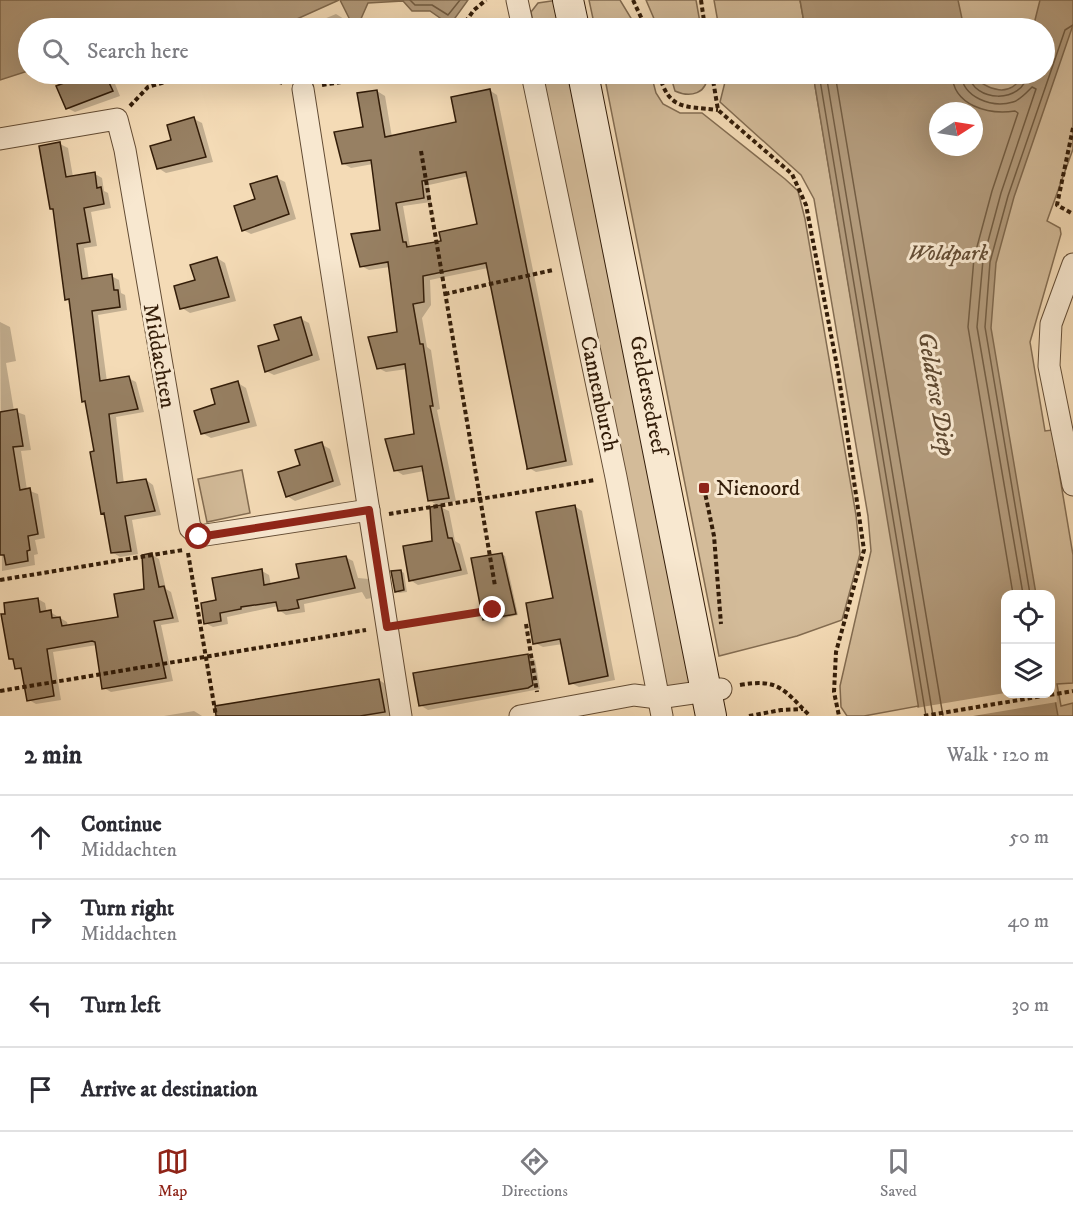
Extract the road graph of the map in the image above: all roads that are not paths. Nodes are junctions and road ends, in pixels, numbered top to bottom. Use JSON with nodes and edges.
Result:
{"nodes":[{"id":1,"x":534,"y":84,"type":"edge"},
{"id":2,"x":585,"y":84,"type":"edge"},
{"id":3,"x":601,"y":84,"type":"edge"},
{"id":4,"x":303,"y":89,"type":"dead end"},
{"id":5,"x":0,"y":140,"type":"edge"},
{"id":6,"x":1073,"y":264,"type":"edge"},
{"id":7,"x":1073,"y":485,"type":"edge"},
{"id":8,"x":369,"y":514,"type":"junction"},
{"id":9,"x":716,"y":703,"type":"edge"},
{"id":10,"x":660,"y":707,"type":"edge"},
{"id":11,"x":530,"y":714,"type":"edge"},
{"id":12,"x":401,"y":716,"type":"edge"}],
"edges":[{"from":1,"to":10,"type":"street","name":"Cannenburch"},
{"from":2,"to":9,"type":"main road","name":"Geldersedreef"},
{"from":3,"to":9,"type":"main road","name":"Geldersedreef"},
{"from":4,"to":8,"type":"street"},
{"from":5,"to":8,"type":"street","name":"Middachten"},
{"from":6,"to":7,"type":"street"},
{"from":8,"to":12,"type":"street"},
{"from":9,"to":10,"type":"street"},
{"from":10,"to":11,"type":"street"}]}
